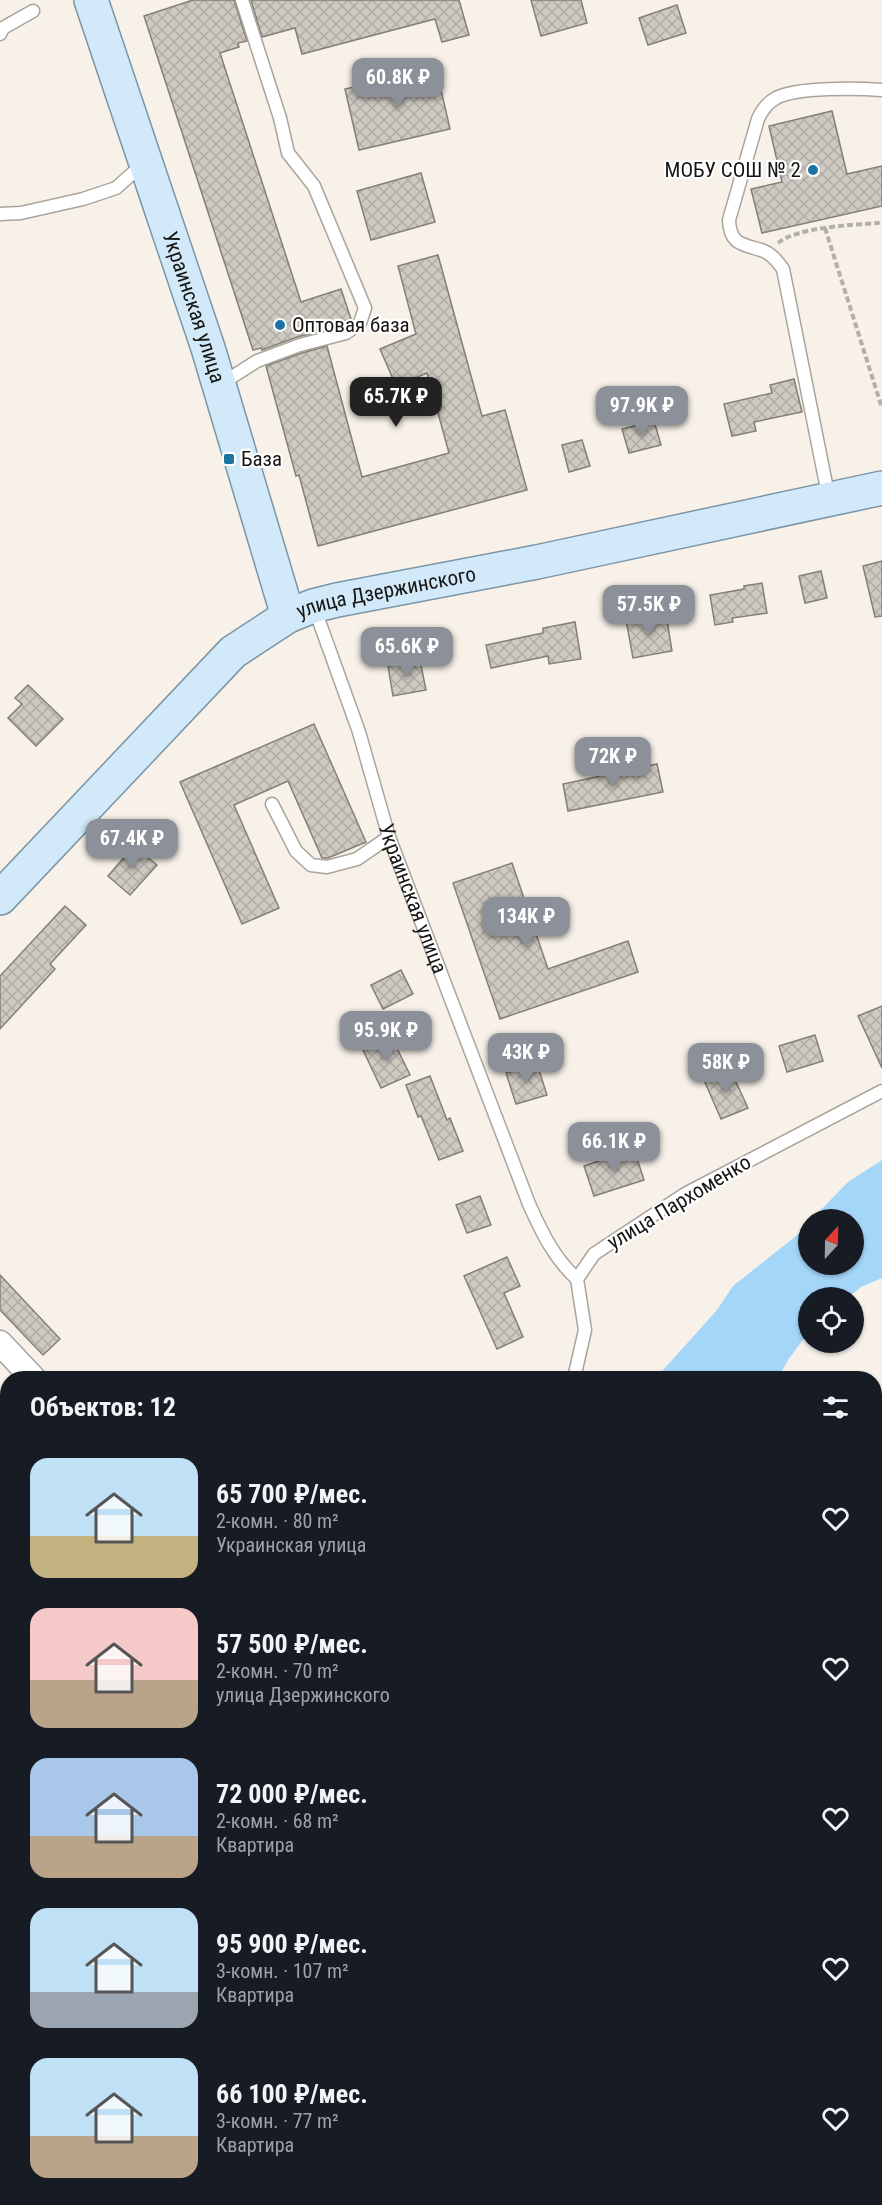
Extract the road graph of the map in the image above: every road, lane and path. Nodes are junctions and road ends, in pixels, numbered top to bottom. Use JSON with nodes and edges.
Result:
{"nodes":[{"id":1,"x":91,"y":0,"type":"edge"},
{"id":2,"x":242,"y":0,"type":"edge"},
{"id":3,"x":33,"y":11,"type":"dead end"},
{"id":4,"x":0,"y":34,"type":"edge"},
{"id":5,"x":882,"y":90,"type":"edge"},
{"id":6,"x":145,"y":162,"type":"junction"},
{"id":7,"x":0,"y":214,"type":"edge"},
{"id":8,"x":882,"y":221,"type":"edge"},
{"id":9,"x":825,"y":228,"type":"junction"},
{"id":10,"x":768,"y":254,"type":"junction"},
{"id":11,"x":218,"y":386,"type":"junction"},
{"id":12,"x":882,"y":408,"type":"edge"},
{"id":13,"x":882,"y":488,"type":"edge"},
{"id":14,"x":829,"y":501,"type":"junction"},
{"id":15,"x":301,"y":611,"type":"junction"},
{"id":16,"x":272,"y":804,"type":"dead end"},
{"id":17,"x":389,"y":837,"type":"junction"},
{"id":18,"x":0,"y":898,"type":"edge"},
{"id":19,"x":882,"y":1091,"type":"edge"},
{"id":20,"x":577,"y":1279,"type":"junction"},
{"id":21,"x":0,"y":1343,"type":"edge"},
{"id":22,"x":26,"y":1371,"type":"edge"},
{"id":23,"x":576,"y":1371,"type":"edge"}],
"edges":[{"from":1,"to":6,"type":"main road","name":"Украинская улица"},
{"from":2,"to":11,"type":"lane"},
{"from":3,"to":4,"type":"lane"},
{"from":5,"to":10,"type":"lane"},
{"from":6,"to":7,"type":"lane"},
{"from":6,"to":11,"type":"main road","name":"Украинская улица"},
{"from":8,"to":9,"type":"path"},
{"from":9,"to":10,"type":"path"},
{"from":9,"to":12,"type":"path"},
{"from":10,"to":14,"type":"lane"},
{"from":11,"to":15,"type":"main road","name":"Украинская улица"},
{"from":13,"to":14,"type":"main road","name":"улица Дзержинского"},
{"from":14,"to":15,"type":"main road","name":"улица Дзержинского"},
{"from":15,"to":17,"type":"lane","name":"Украинская улица"},
{"from":15,"to":18,"type":"main road","name":"улица Дзержинского"},
{"from":16,"to":17,"type":"lane"},
{"from":17,"to":20,"type":"lane","name":"Украинская улица"},
{"from":19,"to":20,"type":"lane","name":"улица Пархоменко"},
{"from":20,"to":23,"type":"lane"},
{"from":21,"to":22,"type":"street"}]}
